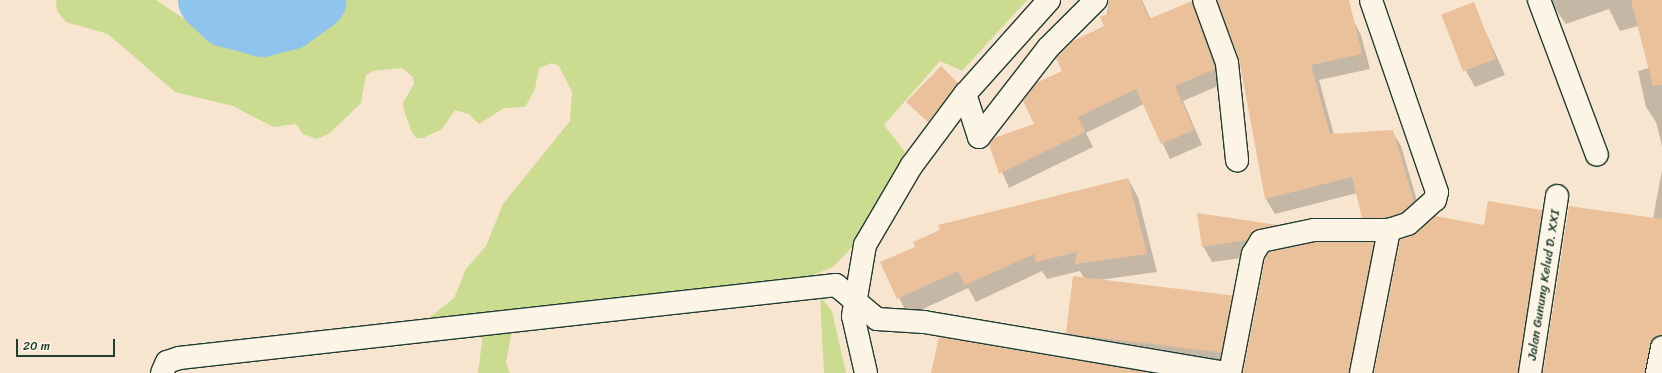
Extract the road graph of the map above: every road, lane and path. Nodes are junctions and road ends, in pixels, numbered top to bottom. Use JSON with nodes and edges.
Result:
{"nodes":[{"id":1,"x":1049,"y":0,"type":"edge"},
{"id":2,"x":1096,"y":0,"type":"edge"},
{"id":3,"x":1204,"y":0,"type":"edge"},
{"id":4,"x":1371,"y":0,"type":"edge"},
{"id":5,"x":1539,"y":0,"type":"edge"},
{"id":6,"x":965,"y":94,"type":"junction"},
{"id":7,"x":1597,"y":155,"type":"dead end"},
{"id":8,"x":1237,"y":160,"type":"dead end"},
{"id":9,"x":1558,"y":196,"type":"dead end"},
{"id":10,"x":1389,"y":230,"type":"junction"},
{"id":11,"x":855,"y":302,"type":"junction"},
{"id":12,"x":1662,"y":347,"type":"edge"},
{"id":13,"x":1158,"y":367,"type":"edge"},
{"id":14,"x":162,"y":373,"type":"edge"},
{"id":15,"x":866,"y":373,"type":"edge"},
{"id":16,"x":1225,"y":373,"type":"edge"},
{"id":17,"x":1230,"y":373,"type":"edge"},
{"id":18,"x":1361,"y":373,"type":"edge"},
{"id":19,"x":1530,"y":373,"type":"edge"},
{"id":20,"x":1658,"y":373,"type":"edge"}],
"edges":[{"from":1,"to":6,"type":"street"},
{"from":2,"to":6,"type":"street"},
{"from":3,"to":8,"type":"street"},
{"from":4,"to":10,"type":"street"},
{"from":5,"to":7,"type":"street"},
{"from":6,"to":11,"type":"street"},
{"from":9,"to":19,"type":"street","name":"Jalan Gunung Kelud D. XXI"},
{"from":10,"to":17,"type":"street"},
{"from":10,"to":18,"type":"street"},
{"from":11,"to":13,"type":"street"},
{"from":11,"to":14,"type":"street"},
{"from":11,"to":15,"type":"street"},
{"from":12,"to":20,"type":"street"},
{"from":13,"to":16,"type":"street"}]}
